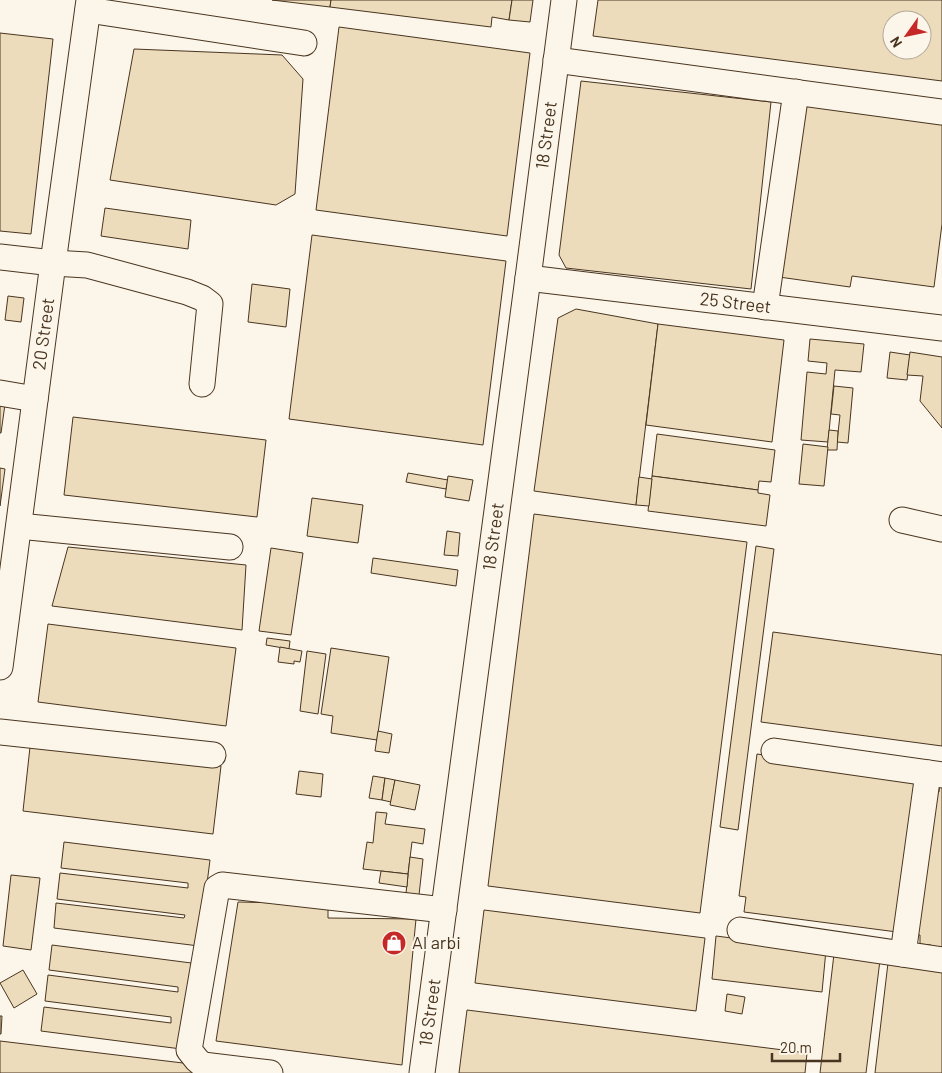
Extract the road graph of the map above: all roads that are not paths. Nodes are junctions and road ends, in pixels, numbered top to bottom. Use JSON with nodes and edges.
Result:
{"nodes":[{"id":1,"x":564,"y":0,"type":"edge"},
{"id":2,"x":89,"y":5,"type":"edge"},
{"id":3,"x":304,"y":43,"type":"dead end"},
{"id":4,"x":556,"y":60,"type":"junction"},
{"id":5,"x":796,"y":92,"type":"junction"},
{"id":6,"x":942,"y":112,"type":"edge"},
{"id":7,"x":0,"y":257,"type":"edge"},
{"id":8,"x":53,"y":264,"type":"junction"},
{"id":9,"x":528,"y":278,"type":"junction"},
{"id":10,"x":765,"y":307,"type":"junction"},
{"id":11,"x":942,"y":328,"type":"edge"},
{"id":12,"x":202,"y":384,"type":"dead end"},
{"id":13,"x":0,"y":393,"type":"edge"},
{"id":14,"x":35,"y":399,"type":"junction"},
{"id":15,"x":902,"y":520,"type":"dead end"},
{"id":16,"x":19,"y":526,"type":"junction"},
{"id":17,"x":942,"y":529,"type":"edge"},
{"id":18,"x":230,"y":547,"type":"dead end"},
{"id":19,"x":0,"y":667,"type":"edge"},
{"id":20,"x":0,"y":732,"type":"edge"},
{"id":21,"x":774,"y":751,"type":"dead end"},
{"id":22,"x":213,"y":755,"type":"dead end"},
{"id":23,"x":935,"y":774,"type":"edge"},
{"id":24,"x":444,"y":910,"type":"junction"},
{"id":25,"x":740,"y":930,"type":"dead end"},
{"id":26,"x":903,"y":954,"type":"junction"},
{"id":27,"x":942,"y":960,"type":"edge"},
{"id":28,"x":270,"y":1073,"type":"edge"},
{"id":29,"x":422,"y":1073,"type":"edge"}],
"edges":[{"from":1,"to":4,"type":"street","name":"18 Street"},
{"from":2,"to":3,"type":"street"},
{"from":2,"to":8,"type":"street","name":"20 Street"},
{"from":4,"to":5,"type":"street"},
{"from":4,"to":9,"type":"street","name":"18 Street"},
{"from":5,"to":6,"type":"street"},
{"from":5,"to":10,"type":"street"},
{"from":7,"to":8,"type":"street"},
{"from":8,"to":12,"type":"street"},
{"from":8,"to":14,"type":"street","name":"20 Street"},
{"from":9,"to":10,"type":"street","name":"25 Street"},
{"from":9,"to":24,"type":"street","name":"18 Street"},
{"from":10,"to":11,"type":"street","name":"25 Street"},
{"from":13,"to":14,"type":"street"},
{"from":14,"to":16,"type":"street","name":"20 Street"},
{"from":15,"to":17,"type":"street"},
{"from":16,"to":18,"type":"street"},
{"from":16,"to":19,"type":"street","name":"20 Street"},
{"from":20,"to":22,"type":"street"},
{"from":21,"to":23,"type":"street"},
{"from":23,"to":26,"type":"street"},
{"from":24,"to":28,"type":"street"},
{"from":24,"to":29,"type":"street","name":"18 Street"},
{"from":25,"to":26,"type":"street"},
{"from":26,"to":27,"type":"street"}]}
